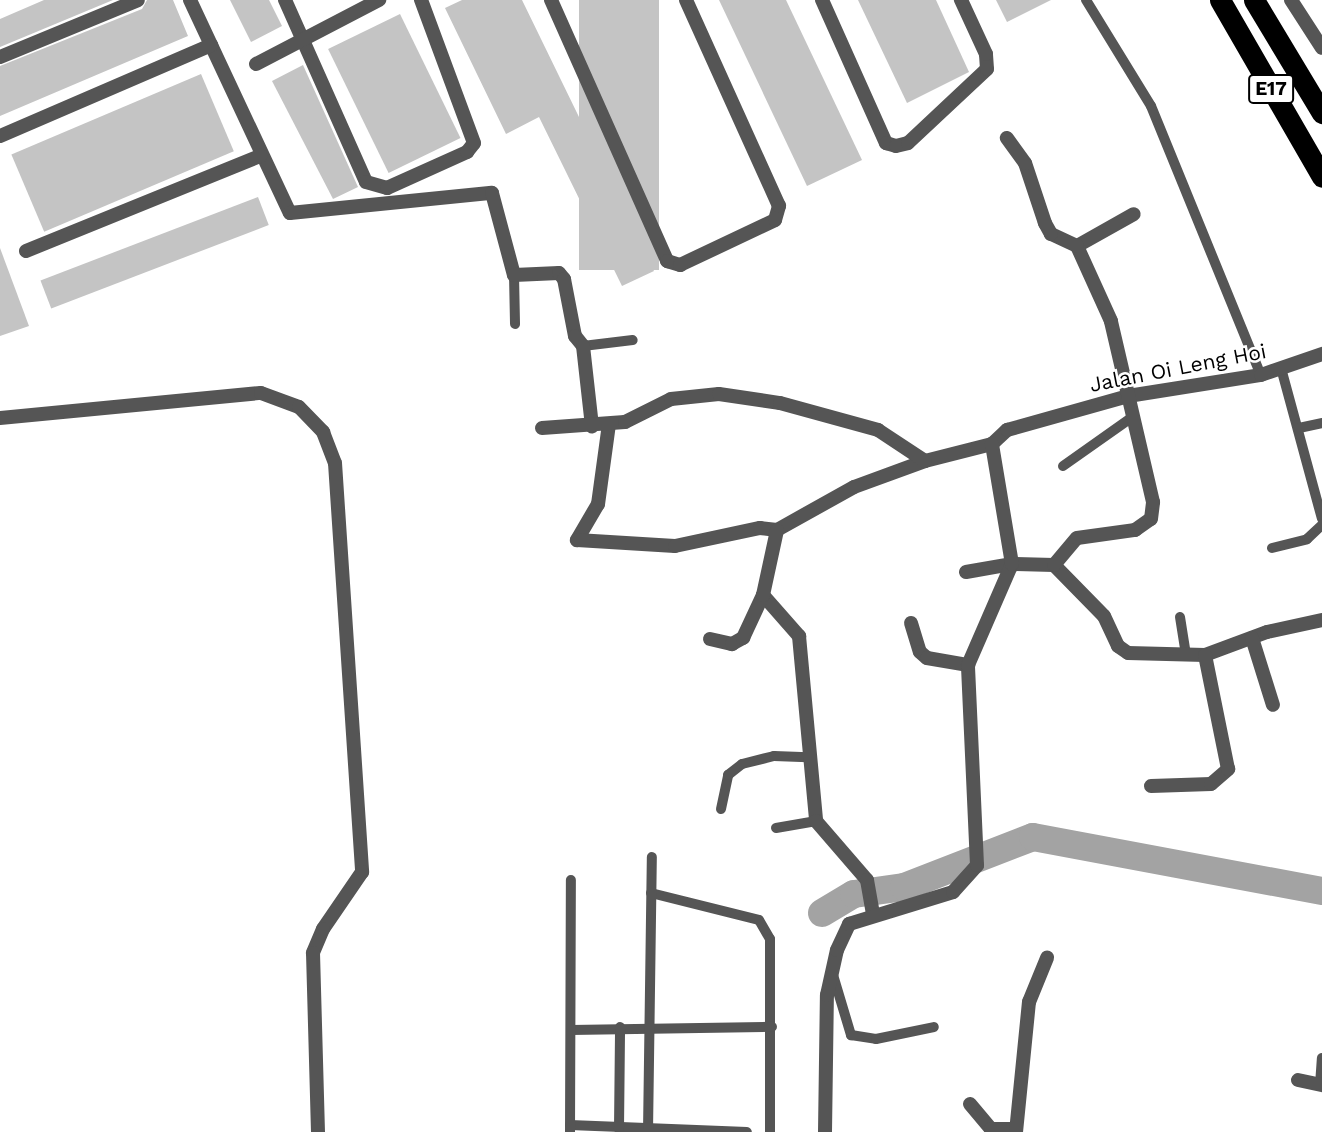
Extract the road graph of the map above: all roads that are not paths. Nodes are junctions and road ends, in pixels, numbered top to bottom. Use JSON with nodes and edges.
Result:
{"nodes":[{"id":1,"x":138,"y":0,"type":"edge"},
{"id":2,"x":190,"y":0,"type":"edge"},
{"id":3,"x":285,"y":0,"type":"edge"},
{"id":4,"x":379,"y":0,"type":"edge"},
{"id":5,"x":421,"y":0,"type":"edge"},
{"id":6,"x":551,"y":0,"type":"edge"},
{"id":7,"x":685,"y":0,"type":"edge"},
{"id":8,"x":822,"y":0,"type":"edge"},
{"id":9,"x":961,"y":0,"type":"edge"},
{"id":10,"x":1086,"y":0,"type":"edge"},
{"id":11,"x":1220,"y":0,"type":"edge"},
{"id":12,"x":1254,"y":0,"type":"edge"},
{"id":13,"x":1291,"y":0,"type":"edge"},
{"id":14,"x":303,"y":39,"type":"junction"},
{"id":15,"x":211,"y":44,"type":"junction"},
{"id":16,"x":1321,"y":46,"type":"edge"},
{"id":17,"x":0,"y":57,"type":"edge"},
{"id":18,"x":256,"y":64,"type":"dead end"},
{"id":19,"x":1322,"y":113,"type":"edge"},
{"id":20,"x":0,"y":136,"type":"edge"},
{"id":21,"x":1007,"y":138,"type":"dead end"},
{"id":22,"x":260,"y":156,"type":"junction"},
{"id":23,"x":1322,"y":177,"type":"edge"},
{"id":24,"x":1134,"y":214,"type":"dead end"},
{"id":25,"x":1077,"y":247,"type":"junction"},
{"id":26,"x":26,"y":251,"type":"dead end"},
{"id":27,"x":514,"y":275,"type":"junction"},
{"id":28,"x":515,"y":324,"type":"dead end"},
{"id":29,"x":633,"y":340,"type":"dead end"},
{"id":30,"x":583,"y":346,"type":"junction"},
{"id":31,"x":1322,"y":354,"type":"edge"},
{"id":32,"x":1281,"y":368,"type":"junction"},
{"id":33,"x":1261,"y":375,"type":"junction"},
{"id":34,"x":1128,"y":396,"type":"junction"},
{"id":35,"x":0,"y":418,"type":"edge"},
{"id":36,"x":1131,"y":418,"type":"junction"},
{"id":37,"x":1322,"y":423,"type":"edge"},
{"id":38,"x":609,"y":424,"type":"junction"},
{"id":39,"x":592,"y":426,"type":"junction"},
{"id":40,"x":542,"y":428,"type":"dead end"},
{"id":41,"x":1299,"y":428,"type":"junction"},
{"id":42,"x":992,"y":444,"type":"junction"},
{"id":43,"x":925,"y":461,"type":"junction"},
{"id":44,"x":1063,"y":466,"type":"dead end"},
{"id":45,"x":1322,"y":519,"type":"edge"},
{"id":46,"x":1322,"y":525,"type":"edge"},
{"id":47,"x":777,"y":530,"type":"junction"},
{"id":48,"x":1272,"y":548,"type":"dead end"},
{"id":49,"x":1012,"y":564,"type":"junction"},
{"id":50,"x":1054,"y":565,"type":"junction"},
{"id":51,"x":966,"y":572,"type":"dead end"},
{"id":52,"x":763,"y":595,"type":"junction"},
{"id":53,"x":1180,"y":617,"type":"dead end"},
{"id":54,"x":1322,"y":620,"type":"edge"},
{"id":55,"x":911,"y":623,"type":"dead end"},
{"id":56,"x":1252,"y":638,"type":"junction"},
{"id":57,"x":710,"y":639,"type":"dead end"},
{"id":58,"x":1205,"y":655,"type":"junction"},
{"id":59,"x":1186,"y":656,"type":"junction"},
{"id":60,"x":968,"y":665,"type":"junction"},
{"id":61,"x":1273,"y":705,"type":"dead end"},
{"id":62,"x":808,"y":757,"type":"junction"},
{"id":63,"x":1152,"y":786,"type":"dead end"},
{"id":64,"x":720,"y":809,"type":"dead end"},
{"id":65,"x":816,"y":821,"type":"junction"},
{"id":66,"x":776,"y":828,"type":"dead end"},
{"id":67,"x":652,"y":857,"type":"dead end"},
{"id":68,"x":571,"y":880,"type":"dead end"},
{"id":69,"x":651,"y":893,"type":"junction"},
{"id":70,"x":872,"y":909,"type":"junction"},
{"id":71,"x":1047,"y":958,"type":"dead end"},
{"id":72,"x":831,"y":968,"type":"junction"},
{"id":73,"x":649,"y":1026,"type":"junction"},
{"id":74,"x":620,"y":1027,"type":"junction"},
{"id":75,"x":772,"y":1027,"type":"junction"},
{"id":76,"x":934,"y":1027,"type":"dead end"},
{"id":77,"x":571,"y":1030,"type":"junction"},
{"id":78,"x":1322,"y":1058,"type":"edge"},
{"id":79,"x":1298,"y":1080,"type":"dead end"},
{"id":80,"x":1321,"y":1085,"type":"edge"},
{"id":81,"x":970,"y":1104,"type":"dead end"},
{"id":82,"x":570,"y":1129,"type":"edge"},
{"id":83,"x":619,"y":1129,"type":"junction"},
{"id":84,"x":1016,"y":1131,"type":"edge"},
{"id":85,"x":318,"y":1132,"type":"edge"},
{"id":86,"x":648,"y":1132,"type":"edge"},
{"id":87,"x":747,"y":1132,"type":"edge"},
{"id":88,"x":770,"y":1132,"type":"edge"},
{"id":89,"x":825,"y":1132,"type":"edge"}],
"edges":[{"from":1,"to":17,"type":"street"},
{"from":2,"to":15,"type":"street"},
{"from":3,"to":14,"type":"street"},
{"from":4,"to":14,"type":"street"},
{"from":5,"to":14,"type":"street"},
{"from":6,"to":7,"type":"street"},
{"from":8,"to":9,"type":"street"},
{"from":10,"to":33,"type":"lane"},
{"from":11,"to":23,"type":"highway","number":"E17"},
{"from":12,"to":19,"type":"highway","number":"E17"},
{"from":13,"to":16,"type":"street"},
{"from":14,"to":18,"type":"street"},
{"from":15,"to":20,"type":"street"},
{"from":15,"to":22,"type":"street"},
{"from":21,"to":25,"type":"street"},
{"from":22,"to":26,"type":"street"},
{"from":22,"to":27,"type":"street"},
{"from":24,"to":25,"type":"street"},
{"from":25,"to":34,"type":"street"},
{"from":27,"to":28,"type":"lane"},
{"from":27,"to":30,"type":"street"},
{"from":29,"to":30,"type":"lane"},
{"from":30,"to":39,"type":"street"},
{"from":31,"to":32,"type":"street","name":"Jalan Oi Leng Hoi"},
{"from":32,"to":33,"type":"street","name":"Jalan Oi Leng Hoi"},
{"from":32,"to":41,"type":"lane"},
{"from":33,"to":34,"type":"street","name":"Jalan Oi Leng Hoi"},
{"from":34,"to":36,"type":"street"},
{"from":34,"to":42,"type":"street","name":"Jalan Oi Leng Hoi"},
{"from":35,"to":85,"type":"street"},
{"from":36,"to":44,"type":"lane"},
{"from":36,"to":50,"type":"street"},
{"from":37,"to":41,"type":"lane"},
{"from":38,"to":39,"type":"street"},
{"from":38,"to":43,"type":"street"},
{"from":38,"to":47,"type":"street"},
{"from":39,"to":40,"type":"street"},
{"from":41,"to":45,"type":"lane"},
{"from":42,"to":43,"type":"street","name":"Jalan Oi Leng Hoi"},
{"from":42,"to":49,"type":"street"},
{"from":43,"to":47,"type":"street","name":"Jalan Oi Leng Hoi"},
{"from":46,"to":48,"type":"lane"},
{"from":47,"to":52,"type":"street"},
{"from":49,"to":50,"type":"street"},
{"from":49,"to":51,"type":"street"},
{"from":49,"to":60,"type":"street"},
{"from":50,"to":59,"type":"street"},
{"from":52,"to":57,"type":"street"},
{"from":52,"to":62,"type":"street"},
{"from":53,"to":59,"type":"lane"},
{"from":54,"to":56,"type":"street"},
{"from":55,"to":60,"type":"street"},
{"from":56,"to":58,"type":"street"},
{"from":56,"to":61,"type":"street"},
{"from":58,"to":59,"type":"street"},
{"from":58,"to":63,"type":"street"},
{"from":60,"to":70,"type":"street"},
{"from":62,"to":64,"type":"lane"},
{"from":62,"to":65,"type":"street"},
{"from":65,"to":66,"type":"lane"},
{"from":65,"to":70,"type":"street"},
{"from":67,"to":69,"type":"lane"},
{"from":68,"to":77,"type":"lane"},
{"from":69,"to":73,"type":"lane"},
{"from":69,"to":75,"type":"lane"},
{"from":70,"to":72,"type":"street"},
{"from":71,"to":84,"type":"street"},
{"from":72,"to":76,"type":"lane"},
{"from":72,"to":89,"type":"street"},
{"from":73,"to":74,"type":"lane"},
{"from":73,"to":75,"type":"lane"},
{"from":73,"to":86,"type":"lane"},
{"from":74,"to":77,"type":"lane"},
{"from":74,"to":83,"type":"lane"},
{"from":75,"to":88,"type":"lane"},
{"from":77,"to":82,"type":"lane"},
{"from":78,"to":80,"type":"lane"},
{"from":79,"to":80,"type":"street"},
{"from":81,"to":84,"type":"street"},
{"from":82,"to":83,"type":"lane"},
{"from":83,"to":86,"type":"lane"},
{"from":86,"to":87,"type":"lane"}]}
